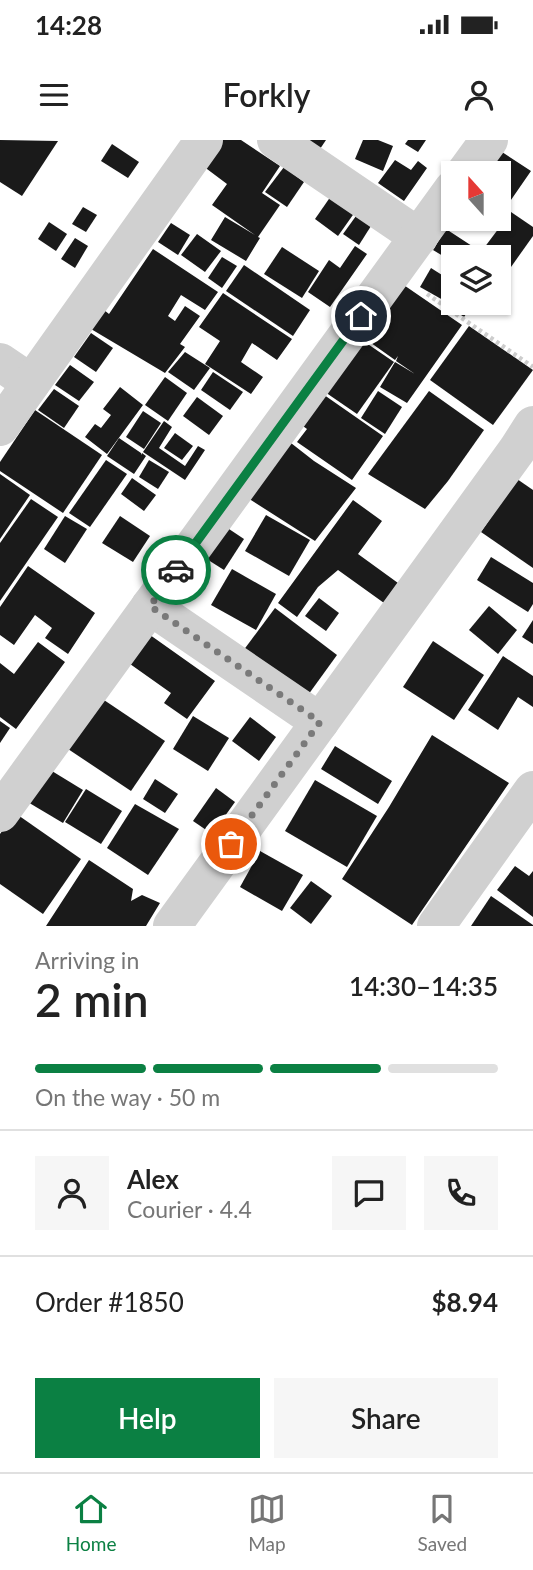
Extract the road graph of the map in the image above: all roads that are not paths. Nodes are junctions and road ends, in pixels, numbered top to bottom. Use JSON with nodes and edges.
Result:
{"nodes":[{"id":1,"x":204,"y":140,"type":"edge"},
{"id":2,"x":276,"y":140,"type":"edge"},
{"id":3,"x":489,"y":140,"type":"edge"},
{"id":4,"x":474,"y":161,"type":"edge"},
{"id":5,"x":441,"y":206,"type":"edge"},
{"id":6,"x":419,"y":237,"type":"junction"},
{"id":7,"x":0,"y":362,"type":"edge"},
{"id":8,"x":31,"y":383,"type":"junction"},
{"id":9,"x":0,"y":427,"type":"edge"},
{"id":10,"x":528,"y":446,"type":"edge"},
{"id":11,"x":150,"y":606,"type":"junction"},
{"id":12,"x":320,"y":722,"type":"junction"},
{"id":13,"x":533,"y":790,"type":"edge"},
{"id":14,"x":0,"y":813,"type":"edge"},
{"id":15,"x":172,"y":926,"type":"edge"},
{"id":16,"x":436,"y":926,"type":"edge"}],
"edges":[{"from":1,"to":8,"type":"street"},
{"from":2,"to":6,"type":"street"},
{"from":3,"to":4,"type":"street"},
{"from":5,"to":6,"type":"street"},
{"from":6,"to":11,"type":"street"},
{"from":7,"to":8,"type":"street"},
{"from":8,"to":9,"type":"street"},
{"from":10,"to":12,"type":"street"},
{"from":11,"to":12,"type":"street"},
{"from":11,"to":14,"type":"street"},
{"from":12,"to":15,"type":"street"},
{"from":13,"to":16,"type":"street"}]}
